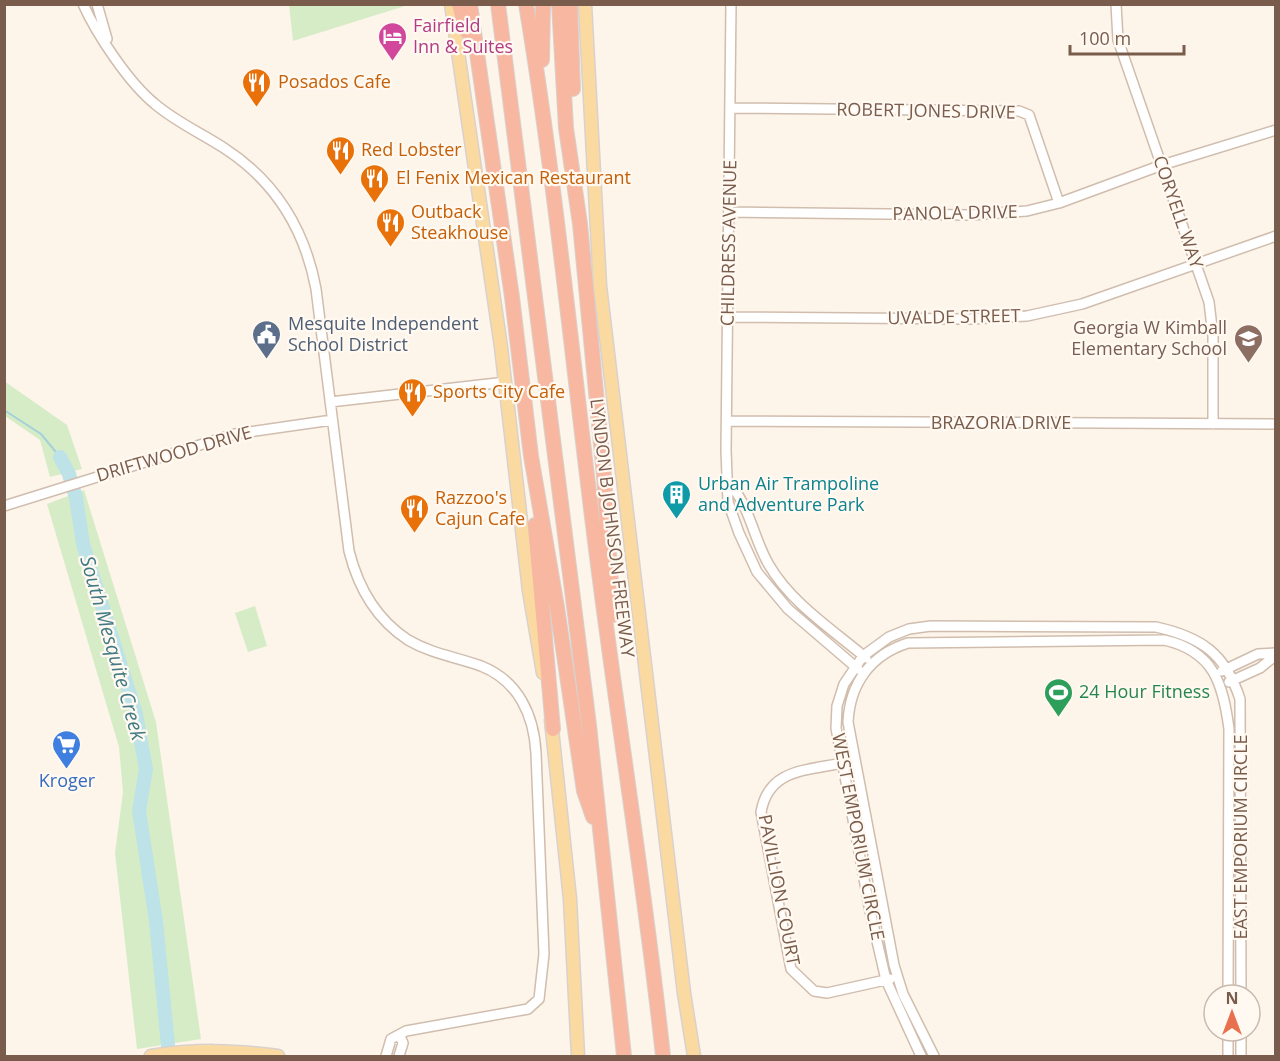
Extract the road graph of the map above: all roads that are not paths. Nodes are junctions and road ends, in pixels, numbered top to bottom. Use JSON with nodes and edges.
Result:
{"nodes":[{"id":1,"x":83,"y":4,"type":"edge"},
{"id":2,"x":97,"y":4,"type":"edge"},
{"id":3,"x":451,"y":4,"type":"edge"},
{"id":4,"x":459,"y":4,"type":"edge"},
{"id":5,"x":470,"y":4,"type":"edge"},
{"id":6,"x":498,"y":4,"type":"edge"},
{"id":7,"x":526,"y":4,"type":"edge"},
{"id":8,"x":543,"y":4,"type":"edge"},
{"id":9,"x":559,"y":4,"type":"edge"},
{"id":10,"x":570,"y":4,"type":"edge"},
{"id":11,"x":585,"y":4,"type":"edge"},
{"id":12,"x":730,"y":4,"type":"edge"},
{"id":13,"x":1116,"y":4,"type":"edge"},
{"id":14,"x":108,"y":44,"type":"junction"},
{"id":15,"x":483,"y":87,"type":"junction"},
{"id":16,"x":541,"y":99,"type":"junction"},
{"id":17,"x":730,"y":108,"type":"junction"},
{"id":18,"x":1275,"y":130,"type":"edge"},
{"id":19,"x":572,"y":160,"type":"junction"},
{"id":20,"x":1162,"y":165,"type":"junction"},
{"id":21,"x":1059,"y":203,"type":"junction"},
{"id":22,"x":729,"y":212,"type":"junction"},
{"id":23,"x":1275,"y":236,"type":"edge"},
{"id":24,"x":1195,"y":264,"type":"junction"},
{"id":25,"x":728,"y":316,"type":"junction"},
{"id":26,"x":506,"y":382,"type":"junction"},
{"id":27,"x":330,"y":402,"type":"junction"},
{"id":28,"x":332,"y":420,"type":"junction"},
{"id":29,"x":727,"y":421,"type":"junction"},
{"id":30,"x":1213,"y":424,"type":"junction"},
{"id":31,"x":1275,"y":424,"type":"edge"},
{"id":32,"x":534,"y":478,"type":"junction"},
{"id":33,"x":728,"y":482,"type":"junction"},
{"id":34,"x":4,"y":506,"type":"edge"},
{"id":35,"x":792,"y":594,"type":"junction"},
{"id":36,"x":782,"y":602,"type":"junction"},
{"id":37,"x":1011,"y":626,"type":"junction"},
{"id":38,"x":1106,"y":626,"type":"junction"},
{"id":39,"x":1011,"y":640,"type":"junction"},
{"id":40,"x":1106,"y":640,"type":"junction"},
{"id":41,"x":1275,"y":654,"type":"edge"},
{"id":42,"x":611,"y":656,"type":"junction"},
{"id":43,"x":863,"y":656,"type":"junction"},
{"id":44,"x":872,"y":663,"type":"junction"},
{"id":45,"x":854,"y":666,"type":"junction"},
{"id":46,"x":1228,"y":669,"type":"junction"},
{"id":47,"x":863,"y":674,"type":"junction"},
{"id":48,"x":1215,"y":675,"type":"junction"},
{"id":49,"x":1234,"y":680,"type":"junction"},
{"id":50,"x":1221,"y":685,"type":"junction"},
{"id":51,"x":553,"y":729,"type":"junction"},
{"id":52,"x":855,"y":760,"type":"junction"},
{"id":53,"x":843,"y":763,"type":"junction"},
{"id":54,"x":1228,"y":782,"type":"junction"},
{"id":55,"x":1242,"y":783,"type":"junction"},
{"id":56,"x":602,"y":843,"type":"junction"},
{"id":57,"x":876,"y":869,"type":"junction"},
{"id":58,"x":863,"y":872,"type":"junction"},
{"id":59,"x":1228,"y":901,"type":"junction"},
{"id":60,"x":1241,"y":901,"type":"junction"},
{"id":61,"x":898,"y":978,"type":"junction"},
{"id":62,"x":886,"y":980,"type":"junction"},
{"id":63,"x":1228,"y":983,"type":"edge"},
{"id":64,"x":1241,"y":983,"type":"edge"},
{"id":65,"x":400,"y":1036,"type":"junction"},
{"id":66,"x":151,"y":1056,"type":"edge"},
{"id":67,"x":278,"y":1056,"type":"edge"},
{"id":68,"x":386,"y":1056,"type":"edge"},
{"id":69,"x":399,"y":1056,"type":"edge"},
{"id":70,"x":578,"y":1056,"type":"edge"},
{"id":71,"x":624,"y":1056,"type":"edge"},
{"id":72,"x":663,"y":1056,"type":"edge"},
{"id":73,"x":694,"y":1056,"type":"edge"},
{"id":74,"x":921,"y":1056,"type":"edge"},
{"id":75,"x":934,"y":1056,"type":"edge"}],
"edges":[{"from":1,"to":14,"type":"street"},
{"from":2,"to":14,"type":"street"},
{"from":3,"to":26,"type":"main road"},
{"from":4,"to":15,"type":"highway"},
{"from":5,"to":15,"type":"highway"},
{"from":6,"to":56,"type":"highway"},
{"from":7,"to":16,"type":"highway","name":"LYNDON B JOHNSON FREEWAY"},
{"from":8,"to":16,"type":"highway"},
{"from":9,"to":19,"type":"highway"},
{"from":10,"to":19,"type":"highway"},
{"from":11,"to":73,"type":"main road","name":"LYNDON B JOHNSON FREEWAY"},
{"from":12,"to":17,"type":"street","name":"CHILDRESS AVENUE"},
{"from":13,"to":20,"type":"street","name":"CORYELL WAY"},
{"from":14,"to":27,"type":"street"},
{"from":15,"to":32,"type":"highway"},
{"from":16,"to":42,"type":"highway","name":"LYNDON B JOHNSON FREEWAY"},
{"from":17,"to":21,"type":"street","name":"ROBERT JONES DRIVE"},
{"from":17,"to":22,"type":"street","name":"CHILDRESS AVENUE"},
{"from":18,"to":20,"type":"street","name":"PANOLA DRIVE"},
{"from":19,"to":42,"type":"highway"},
{"from":20,"to":21,"type":"street","name":"PANOLA DRIVE"},
{"from":20,"to":24,"type":"street","name":"CORYELL WAY"},
{"from":21,"to":22,"type":"street","name":"PANOLA DRIVE"},
{"from":22,"to":25,"type":"street","name":"CHILDRESS AVENUE"},
{"from":23,"to":24,"type":"street","name":"UVALDE STREET"},
{"from":24,"to":25,"type":"street","name":"UVALDE STREET"},
{"from":24,"to":30,"type":"street","name":"CORYELL WAY"},
{"from":25,"to":29,"type":"street","name":"CHILDRESS AVENUE"},
{"from":26,"to":27,"type":"street"},
{"from":26,"to":51,"type":"main road"},
{"from":27,"to":28,"type":"street"},
{"from":28,"to":34,"type":"street","name":"DRIFTWOOD DRIVE"},
{"from":28,"to":65,"type":"street"},
{"from":29,"to":30,"type":"street","name":"BRAZORIA DRIVE"},
{"from":29,"to":33,"type":"street","name":"CHILDRESS AVENUE"},
{"from":30,"to":31,"type":"street","name":"BRAZORIA DRIVE"},
{"from":32,"to":51,"type":"highway"},
{"from":32,"to":56,"type":"highway"},
{"from":33,"to":35,"type":"street"},
{"from":33,"to":36,"type":"street","name":"CHILDRESS AVENUE"},
{"from":35,"to":36,"type":"street"},
{"from":35,"to":43,"type":"street"},
{"from":36,"to":45,"type":"street","name":"CHILDRESS AVENUE"},
{"from":37,"to":38,"type":"street","name":"WEST EMPORIUM CIRCLE"},
{"from":37,"to":39,"type":"street"},
{"from":37,"to":43,"type":"street","name":"WEST EMPORIUM CIRCLE"},
{"from":38,"to":40,"type":"street"},
{"from":38,"to":46,"type":"street","name":"WEST EMPORIUM CIRCLE"},
{"from":39,"to":40,"type":"street","name":"WEST EMPORIUM CIRCLE"},
{"from":39,"to":44,"type":"street","name":"WEST EMPORIUM CIRCLE"},
{"from":40,"to":48,"type":"street","name":"WEST EMPORIUM CIRCLE"},
{"from":41,"to":46,"type":"street"},
{"from":41,"to":49,"type":"street"},
{"from":42,"to":72,"type":"highway","name":"LYNDON B JOHNSON FREEWAY"},
{"from":43,"to":44,"type":"street"},
{"from":43,"to":45,"type":"street","name":"WEST EMPORIUM CIRCLE"},
{"from":44,"to":47,"type":"street","name":"WEST EMPORIUM CIRCLE"},
{"from":45,"to":47,"type":"street","name":"CHILDRESS AVENUE"},
{"from":45,"to":53,"type":"street","name":"WEST EMPORIUM CIRCLE"},
{"from":46,"to":48,"type":"street"},
{"from":46,"to":49,"type":"street","name":"WEST EMPORIUM CIRCLE"},
{"from":47,"to":52,"type":"street","name":"WEST EMPORIUM CIRCLE"},
{"from":48,"to":50,"type":"street","name":"WEST EMPORIUM CIRCLE"},
{"from":49,"to":50,"type":"street"},
{"from":49,"to":55,"type":"street","name":"EAST EMPORIUM CIRCLE"},
{"from":50,"to":54,"type":"street","name":"EAST EMPORIUM CIRCLE"},
{"from":51,"to":70,"type":"main road"},
{"from":52,"to":53,"type":"street","name":"PAVILLION COURT"},
{"from":52,"to":57,"type":"street","name":"WEST EMPORIUM CIRCLE"},
{"from":53,"to":58,"type":"street","name":"WEST EMPORIUM CIRCLE"},
{"from":53,"to":62,"type":"street","name":"PAVILLION COURT"},
{"from":54,"to":55,"type":"street"},
{"from":54,"to":59,"type":"street","name":"EAST EMPORIUM CIRCLE"},
{"from":55,"to":60,"type":"street","name":"EAST EMPORIUM CIRCLE"},
{"from":56,"to":71,"type":"highway"},
{"from":57,"to":58,"type":"street"},
{"from":57,"to":61,"type":"street","name":"WEST EMPORIUM CIRCLE"},
{"from":58,"to":62,"type":"street","name":"WEST EMPORIUM CIRCLE"},
{"from":59,"to":60,"type":"street"},
{"from":59,"to":63,"type":"street","name":"EAST EMPORIUM CIRCLE"},
{"from":60,"to":64,"type":"street","name":"EAST EMPORIUM CIRCLE"},
{"from":61,"to":62,"type":"street","name":"PAVILLION COURT"},
{"from":61,"to":75,"type":"street","name":"WEST EMPORIUM CIRCLE"},
{"from":62,"to":74,"type":"street","name":"WEST EMPORIUM CIRCLE"},
{"from":65,"to":68,"type":"street"},
{"from":65,"to":69,"type":"street"},
{"from":66,"to":67,"type":"main road"}]}
